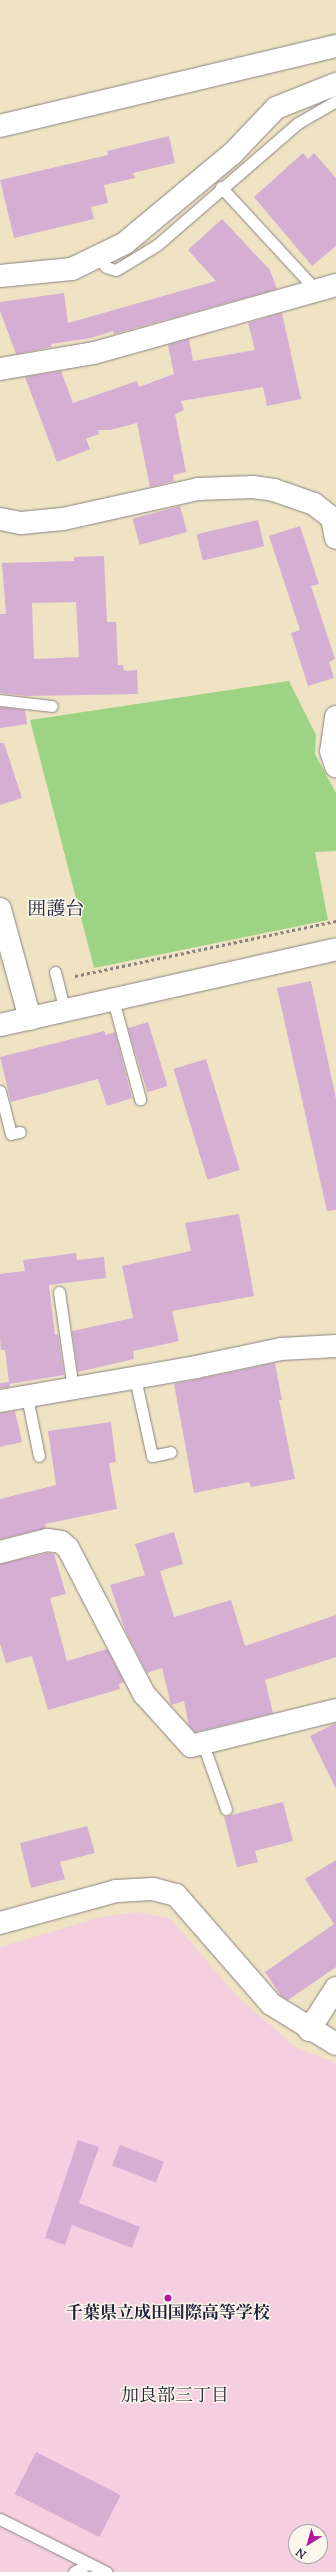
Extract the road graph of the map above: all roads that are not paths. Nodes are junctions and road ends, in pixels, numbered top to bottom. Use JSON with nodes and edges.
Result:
{"nodes":[{"id":1,"x":336,"y":46,"type":"edge"},
{"id":2,"x":336,"y":84,"type":"edge"},
{"id":3,"x":336,"y":101,"type":"edge"},
{"id":4,"x":0,"y":126,"type":"edge"},
{"id":5,"x":220,"y":187,"type":"junction"},
{"id":6,"x":98,"y":257,"type":"junction"},
{"id":7,"x":0,"y":276,"type":"edge"},
{"id":8,"x":326,"y":288,"type":"edge"},
{"id":9,"x":0,"y":369,"type":"edge"},
{"id":10,"x":0,"y":519,"type":"edge"},
{"id":11,"x":336,"y":538,"type":"edge"},
{"id":12,"x":0,"y":700,"type":"edge"},
{"id":13,"x":52,"y":706,"type":"dead end"},
{"id":14,"x":336,"y":717,"type":"edge"},
{"id":15,"x":336,"y":766,"type":"edge"},
{"id":16,"x":0,"y":909,"type":"edge"},
{"id":17,"x":336,"y":949,"type":"edge"},
{"id":18,"x":56,"y":976,"type":"road end"},
{"id":19,"x":113,"y":1000,"type":"junction"},
{"id":20,"x":64,"y":1011,"type":"junction"},
{"id":21,"x":30,"y":1019,"type":"junction"},
{"id":22,"x":0,"y":1026,"type":"edge"},
{"id":23,"x":0,"y":1091,"type":"edge"},
{"id":24,"x":140,"y":1099,"type":"dead end"},
{"id":25,"x":20,"y":1132,"type":"dead end"},
{"id":26,"x":59,"y":1292,"type":"dead end"},
{"id":27,"x":336,"y":1346,"type":"edge"},
{"id":28,"x":135,"y":1378,"type":"junction"},
{"id":29,"x":73,"y":1389,"type":"junction"},
{"id":30,"x":27,"y":1397,"type":"junction"},
{"id":31,"x":0,"y":1401,"type":"edge"},
{"id":32,"x":171,"y":1452,"type":"dead end"},
{"id":33,"x":39,"y":1456,"type":"dead end"},
{"id":34,"x":0,"y":1552,"type":"edge"},
{"id":35,"x":336,"y":1710,"type":"edge"},
{"id":36,"x":203,"y":1744,"type":"junction"},
{"id":37,"x":226,"y":1809,"type":"dead end"},
{"id":38,"x":0,"y":1923,"type":"edge"},
{"id":39,"x":336,"y":1988,"type":"edge"},
{"id":40,"x":309,"y":2030,"type":"junction"},
{"id":41,"x":336,"y":2044,"type":"edge"},
{"id":42,"x":0,"y":2519,"type":"edge"},
{"id":43,"x":88,"y":2564,"type":"junction"},
{"id":44,"x":74,"y":2572,"type":"edge"},
{"id":45,"x":106,"y":2572,"type":"edge"}],
"edges":[{"from":1,"to":4,"type":"street"},
{"from":2,"to":6,"type":"street"},
{"from":3,"to":5,"type":"lane"},
{"from":5,"to":6,"type":"lane"},
{"from":5,"to":8,"type":"lane"},
{"from":6,"to":7,"type":"street"},
{"from":8,"to":9,"type":"street"},
{"from":10,"to":11,"type":"street"},
{"from":12,"to":13,"type":"lane"},
{"from":14,"to":15,"type":"street"},
{"from":16,"to":21,"type":"street"},
{"from":17,"to":19,"type":"street"},
{"from":18,"to":20,"type":"lane"},
{"from":19,"to":20,"type":"street"},
{"from":19,"to":24,"type":"lane"},
{"from":20,"to":21,"type":"street"},
{"from":21,"to":22,"type":"street"},
{"from":23,"to":25,"type":"lane"},
{"from":26,"to":29,"type":"lane"},
{"from":27,"to":28,"type":"street"},
{"from":28,"to":29,"type":"street"},
{"from":28,"to":32,"type":"lane"},
{"from":29,"to":30,"type":"street"},
{"from":30,"to":31,"type":"street"},
{"from":30,"to":33,"type":"lane"},
{"from":34,"to":36,"type":"street"},
{"from":35,"to":36,"type":"street"},
{"from":36,"to":37,"type":"lane"},
{"from":38,"to":40,"type":"street"},
{"from":39,"to":40,"type":"street"},
{"from":40,"to":41,"type":"street"},
{"from":42,"to":43,"type":"lane"},
{"from":43,"to":44,"type":"lane"},
{"from":43,"to":45,"type":"lane"}]}
